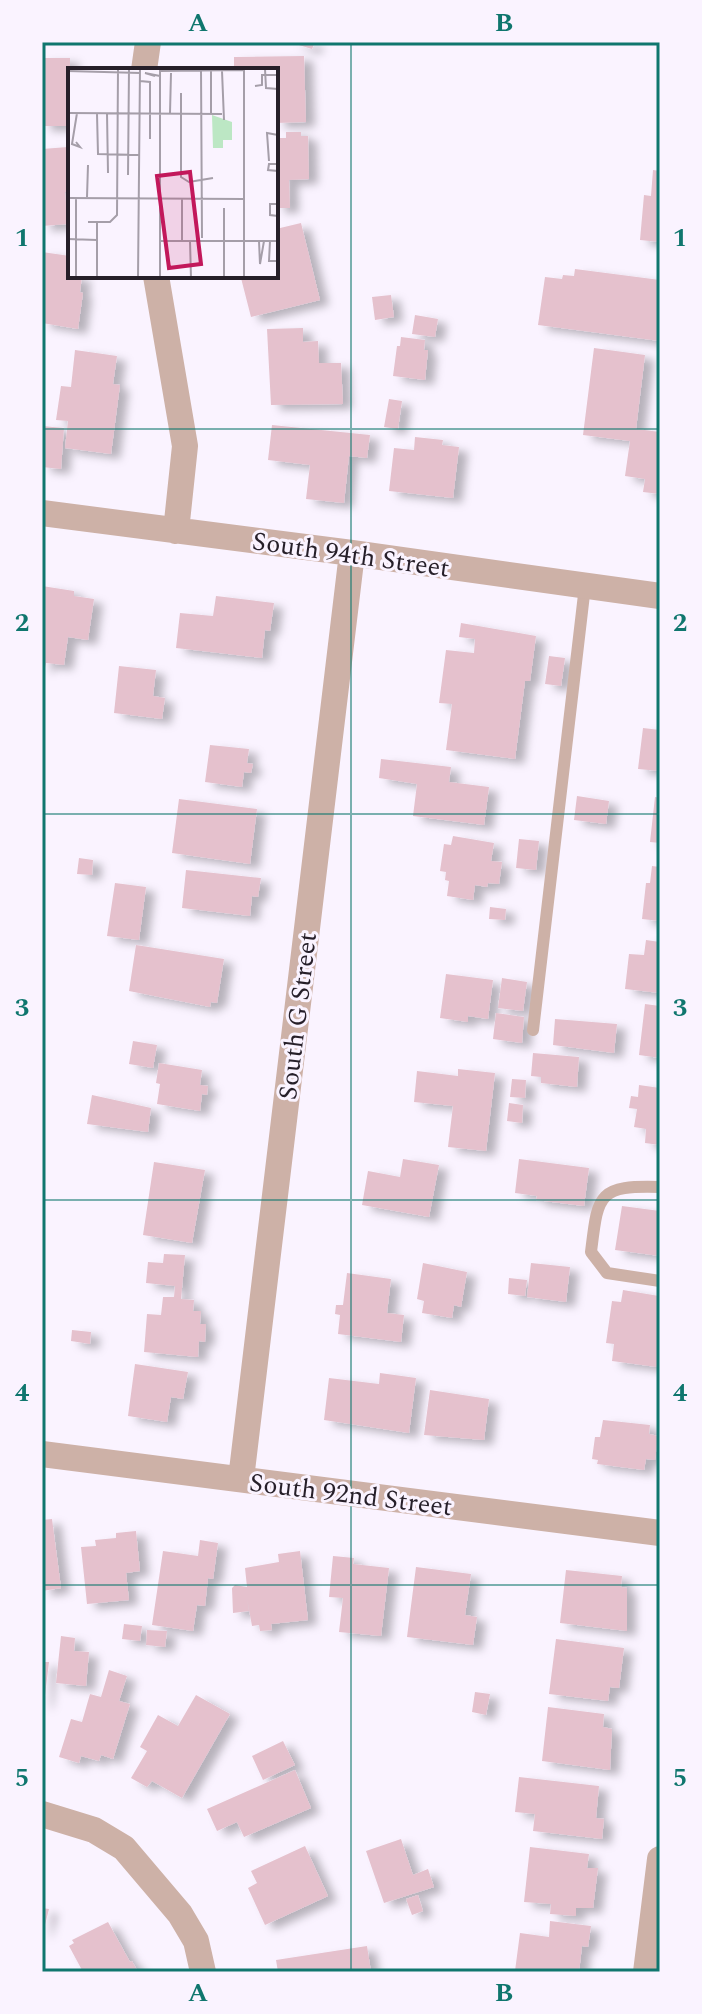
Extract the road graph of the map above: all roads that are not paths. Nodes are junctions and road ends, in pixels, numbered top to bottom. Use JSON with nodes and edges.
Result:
{"nodes":[{"id":1,"x":148,"y":42,"type":"edge"},
{"id":2,"x":144,"y":68,"type":"edge"},
{"id":3,"x":156,"y":278,"type":"edge"},
{"id":4,"x":42,"y":513,"type":"edge"},
{"id":5,"x":176,"y":531,"type":"junction"},
{"id":6,"x":352,"y":553,"type":"junction"},
{"id":7,"x":585,"y":586,"type":"junction"},
{"id":8,"x":660,"y":596,"type":"edge"},
{"id":9,"x":533,"y":1030,"type":"dead end"},
{"id":10,"x":660,"y":1187,"type":"edge"},
{"id":11,"x":660,"y":1281,"type":"edge"},
{"id":12,"x":42,"y":1454,"type":"edge"},
{"id":13,"x":241,"y":1479,"type":"junction"},
{"id":14,"x":660,"y":1533,"type":"edge"},
{"id":15,"x":42,"y":1814,"type":"edge"},
{"id":16,"x":660,"y":1859,"type":"edge"},
{"id":17,"x":203,"y":1972,"type":"edge"},
{"id":18,"x":646,"y":1972,"type":"edge"}],
"edges":[{"from":1,"to":2,"type":"street"},
{"from":3,"to":5,"type":"street"},
{"from":4,"to":5,"type":"street","name":"South 94th Street"},
{"from":5,"to":6,"type":"street","name":"South 94th Street"},
{"from":6,"to":7,"type":"street","name":"South 94th Street"},
{"from":6,"to":13,"type":"street","name":"South G Street"},
{"from":7,"to":8,"type":"street","name":"South 94th Street"},
{"from":7,"to":9,"type":"lane"},
{"from":10,"to":11,"type":"lane"},
{"from":12,"to":13,"type":"street","name":"South 92nd Street"},
{"from":13,"to":14,"type":"street","name":"South 92nd Street"},
{"from":15,"to":17,"type":"street"},
{"from":16,"to":18,"type":"street"}]}
